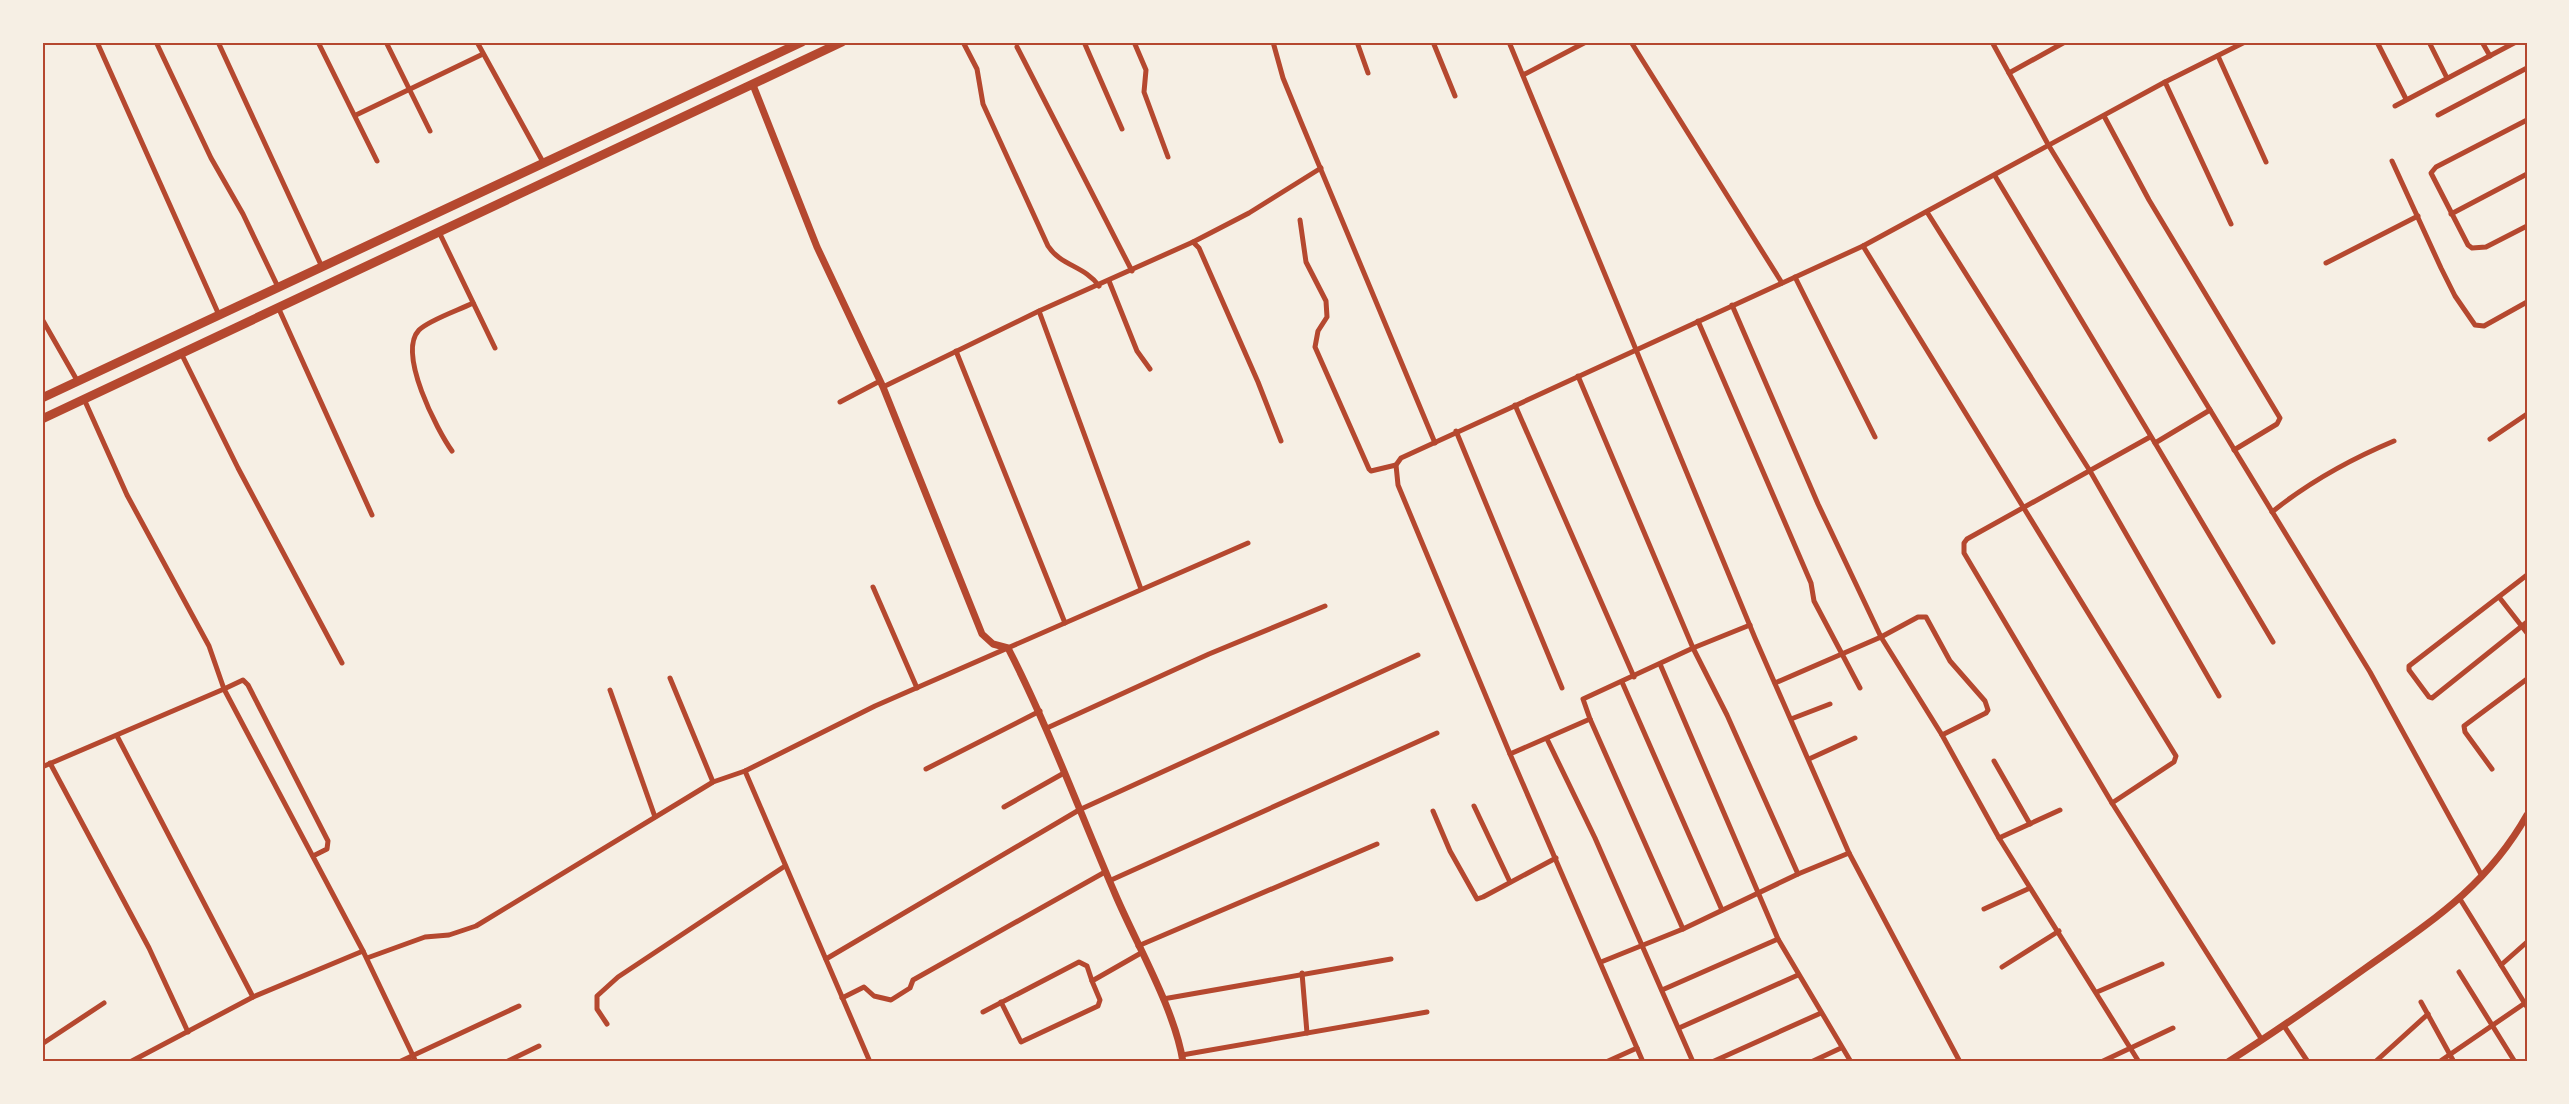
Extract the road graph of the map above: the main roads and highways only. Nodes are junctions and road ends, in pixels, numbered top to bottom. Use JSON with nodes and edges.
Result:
{"nodes":[{"id":1,"x":802,"y":42,"type":"edge"},
{"id":2,"x":842,"y":42,"type":"edge"},
{"id":3,"x":197,"y":325,"type":"junction"},
{"id":4,"x":203,"y":341,"type":"junction"},
{"id":5,"x":42,"y":398,"type":"edge"},
{"id":6,"x":42,"y":419,"type":"edge"}],
"edges":[{"from":1,"to":3,"type":"highway"},
{"from":2,"to":4,"type":"highway"},
{"from":3,"to":4,"type":"highway"},
{"from":3,"to":5,"type":"highway"},
{"from":4,"to":6,"type":"highway"}]}
